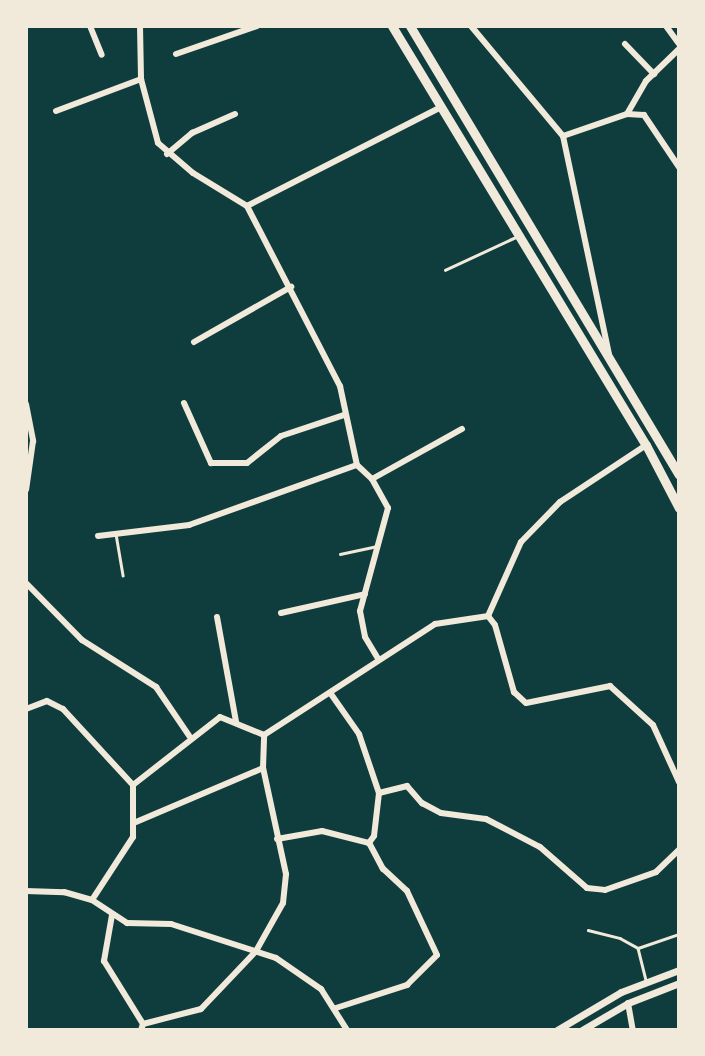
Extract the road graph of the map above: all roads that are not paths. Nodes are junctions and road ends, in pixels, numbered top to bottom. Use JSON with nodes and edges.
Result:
{"nodes":[{"id":1,"x":90,"y":26,"type":"edge"},
{"id":2,"x":140,"y":26,"type":"edge"},
{"id":3,"x":257,"y":26,"type":"edge"},
{"id":4,"x":392,"y":26,"type":"edge"},
{"id":5,"x":410,"y":26,"type":"edge"},
{"id":6,"x":471,"y":26,"type":"edge"},
{"id":7,"x":666,"y":26,"type":"edge"},
{"id":8,"x":625,"y":44,"type":"dead end"},
{"id":9,"x":679,"y":47,"type":"edge"},
{"id":10,"x":176,"y":54,"type":"dead end"},
{"id":11,"x":102,"y":55,"type":"dead end"},
{"id":12,"x":653,"y":74,"type":"junction"},
{"id":13,"x":141,"y":79,"type":"junction"},
{"id":14,"x":453,"y":99,"type":"junction"},
{"id":15,"x":440,"y":107,"type":"junction"},
{"id":16,"x":56,"y":111,"type":"dead end"},
{"id":17,"x":235,"y":114,"type":"dead end"},
{"id":18,"x":627,"y":114,"type":"junction"},
{"id":19,"x":563,"y":136,"type":"junction"},
{"id":20,"x":167,"y":155,"type":"junction"},
{"id":21,"x":679,"y":167,"type":"edge"},
{"id":22,"x":247,"y":206,"type":"junction"},
{"id":23,"x":519,"y":235,"type":"junction"},
{"id":24,"x":446,"y":270,"type":"dead end"},
{"id":25,"x":291,"y":288,"type":"junction"},
{"id":26,"x":194,"y":342,"type":"dead end"},
{"id":27,"x":609,"y":354,"type":"junction"},
{"id":28,"x":184,"y":402,"type":"dead end"},
{"id":29,"x":26,"y":404,"type":"edge"},
{"id":30,"x":344,"y":415,"type":"junction"},
{"id":31,"x":462,"y":429,"type":"dead end"},
{"id":32,"x":646,"y":444,"type":"junction"},
{"id":33,"x":29,"y":453,"type":"edge"},
{"id":34,"x":357,"y":465,"type":"junction"},
{"id":35,"x":679,"y":475,"type":"edge"},
{"id":36,"x":372,"y":479,"type":"junction"},
{"id":37,"x":26,"y":490,"type":"edge"},
{"id":38,"x":679,"y":508,"type":"edge"},
{"id":39,"x":116,"y":534,"type":"junction"},
{"id":40,"x":98,"y":536,"type":"dead end"},
{"id":41,"x":381,"y":545,"type":"junction"},
{"id":42,"x":340,"y":554,"type":"dead end"},
{"id":43,"x":123,"y":575,"type":"dead end"},
{"id":44,"x":26,"y":583,"type":"edge"},
{"id":45,"x":365,"y":594,"type":"junction"},
{"id":46,"x":281,"y":613,"type":"dead end"},
{"id":47,"x":488,"y":616,"type":"junction"},
{"id":48,"x":217,"y":617,"type":"dead end"},
{"id":49,"x":378,"y":659,"type":"junction"},
{"id":50,"x":331,"y":694,"type":"junction"},
{"id":51,"x":26,"y":709,"type":"edge"},
{"id":52,"x":236,"y":722,"type":"junction"},
{"id":53,"x":264,"y":735,"type":"junction"},
{"id":54,"x":190,"y":737,"type":"junction"},
{"id":55,"x":262,"y":768,"type":"junction"},
{"id":56,"x":679,"y":782,"type":"edge"},
{"id":57,"x":133,"y":785,"type":"junction"},
{"id":58,"x":379,"y":793,"type":"junction"},
{"id":59,"x":136,"y":822,"type":"junction"},
{"id":60,"x":277,"y":839,"type":"junction"},
{"id":61,"x":369,"y":843,"type":"junction"},
{"id":62,"x":679,"y":850,"type":"edge"},
{"id":63,"x":26,"y":891,"type":"edge"},
{"id":64,"x":92,"y":900,"type":"junction"},
{"id":65,"x":112,"y":915,"type":"junction"},
{"id":66,"x":588,"y":930,"type":"dead end"},
{"id":67,"x":679,"y":934,"type":"edge"},
{"id":68,"x":638,"y":948,"type":"junction"},
{"id":69,"x":256,"y":951,"type":"junction"},
{"id":70,"x":679,"y":970,"type":"edge"},
{"id":71,"x":647,"y":982,"type":"junction"},
{"id":72,"x":679,"y":983,"type":"edge"},
{"id":73,"x":628,"y":1003,"type":"junction"},
{"id":74,"x":336,"y":1009,"type":"junction"},
{"id":75,"x":142,"y":1027,"type":"edge"},
{"id":76,"x":347,"y":1030,"type":"edge"},
{"id":77,"x":557,"y":1030,"type":"edge"},
{"id":78,"x":582,"y":1030,"type":"edge"},
{"id":79,"x":633,"y":1030,"type":"edge"}],
"edges":[{"from":1,"to":11,"type":"street"},
{"from":2,"to":13,"type":"street"},
{"from":3,"to":10,"type":"street"},
{"from":4,"to":15,"type":"main road"},
{"from":5,"to":14,"type":"main road"},
{"from":6,"to":19,"type":"street"},
{"from":7,"to":9,"type":"street"},
{"from":8,"to":12,"type":"street"},
{"from":9,"to":12,"type":"street"},
{"from":12,"to":18,"type":"street"},
{"from":13,"to":16,"type":"street"},
{"from":13,"to":20,"type":"street"},
{"from":14,"to":15,"type":"main road"},
{"from":14,"to":27,"type":"main road"},
{"from":15,"to":22,"type":"street"},
{"from":15,"to":23,"type":"main road"},
{"from":17,"to":20,"type":"street"},
{"from":18,"to":19,"type":"street"},
{"from":18,"to":21,"type":"street"},
{"from":19,"to":27,"type":"street"},
{"from":20,"to":22,"type":"street"},
{"from":22,"to":25,"type":"street"},
{"from":23,"to":24,"type":"lane"},
{"from":23,"to":32,"type":"main road"},
{"from":25,"to":26,"type":"street"},
{"from":25,"to":30,"type":"street"},
{"from":27,"to":35,"type":"main road"},
{"from":28,"to":30,"type":"street"},
{"from":29,"to":33,"type":"street"},
{"from":30,"to":34,"type":"street"},
{"from":31,"to":36,"type":"street"},
{"from":32,"to":38,"type":"main road"},
{"from":32,"to":47,"type":"street"},
{"from":33,"to":37,"type":"street"},
{"from":34,"to":36,"type":"street"},
{"from":34,"to":39,"type":"street"},
{"from":36,"to":41,"type":"street"},
{"from":39,"to":40,"type":"street"},
{"from":39,"to":43,"type":"lane"},
{"from":41,"to":42,"type":"lane"},
{"from":41,"to":45,"type":"street"},
{"from":44,"to":54,"type":"street"},
{"from":45,"to":46,"type":"street"},
{"from":45,"to":49,"type":"street"},
{"from":47,"to":49,"type":"street"},
{"from":47,"to":56,"type":"street"},
{"from":48,"to":52,"type":"street"},
{"from":49,"to":50,"type":"street"},
{"from":50,"to":53,"type":"street"},
{"from":50,"to":58,"type":"street"},
{"from":51,"to":57,"type":"street"},
{"from":52,"to":53,"type":"street"},
{"from":52,"to":54,"type":"street"},
{"from":53,"to":55,"type":"street"},
{"from":54,"to":57,"type":"street"},
{"from":55,"to":59,"type":"street"},
{"from":55,"to":60,"type":"street"},
{"from":57,"to":59,"type":"street"},
{"from":58,"to":61,"type":"street"},
{"from":58,"to":62,"type":"street"},
{"from":59,"to":64,"type":"street"},
{"from":60,"to":61,"type":"street"},
{"from":60,"to":69,"type":"street"},
{"from":61,"to":74,"type":"street"},
{"from":63,"to":64,"type":"street"},
{"from":64,"to":65,"type":"street"},
{"from":65,"to":69,"type":"street"},
{"from":65,"to":75,"type":"street"},
{"from":66,"to":68,"type":"lane"},
{"from":67,"to":68,"type":"lane"},
{"from":68,"to":71,"type":"lane"},
{"from":69,"to":74,"type":"street"},
{"from":69,"to":75,"type":"street"},
{"from":70,"to":71,"type":"street"},
{"from":71,"to":77,"type":"street"},
{"from":72,"to":73,"type":"street"},
{"from":73,"to":78,"type":"street"},
{"from":73,"to":79,"type":"street"},
{"from":74,"to":76,"type":"street"}]}
